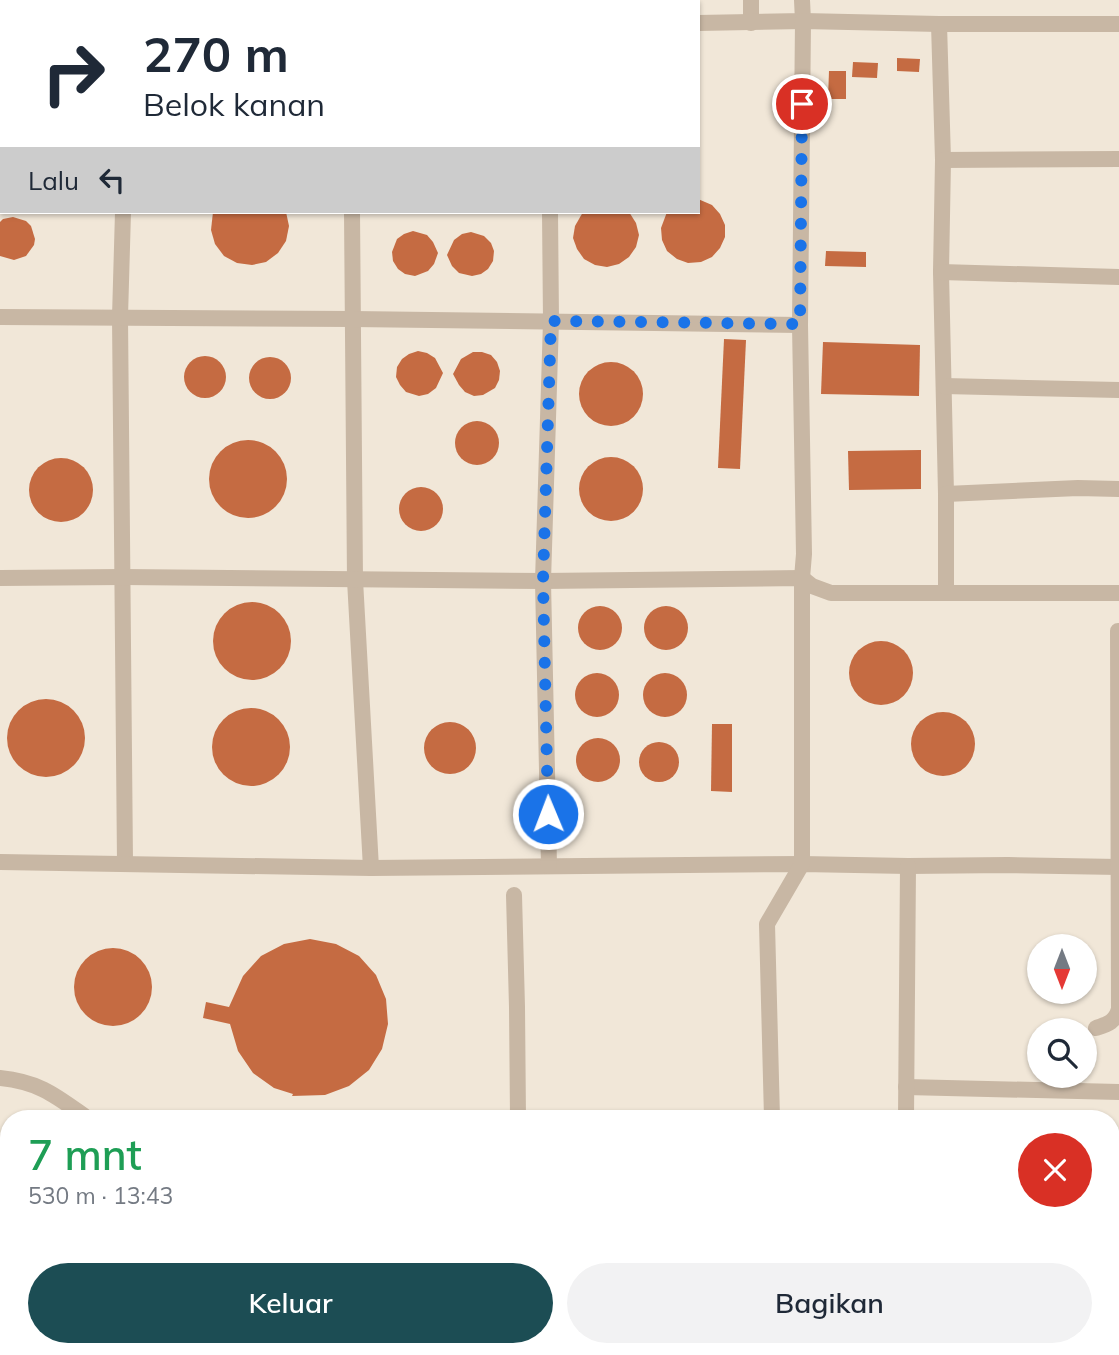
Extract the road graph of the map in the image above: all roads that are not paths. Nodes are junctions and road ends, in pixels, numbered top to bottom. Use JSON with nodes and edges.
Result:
{"nodes":[{"id":1,"x":751,"y":0,"type":"edge"},
{"id":2,"x":802,"y":0,"type":"edge"},
{"id":3,"x":803,"y":21,"type":"junction"},
{"id":4,"x":700,"y":23,"type":"edge"},
{"id":5,"x":751,"y":23,"type":"junction"},
{"id":6,"x":939,"y":24,"type":"junction"},
{"id":7,"x":1119,"y":24,"type":"edge"},
{"id":8,"x":1119,"y":159,"type":"edge"},
{"id":9,"x":943,"y":160,"type":"junction"},
{"id":10,"x":123,"y":214,"type":"edge"},
{"id":11,"x":352,"y":214,"type":"edge"},
{"id":12,"x":550,"y":214,"type":"edge"},
{"id":13,"x":941,"y":272,"type":"junction"},
{"id":14,"x":1119,"y":277,"type":"edge"},
{"id":15,"x":0,"y":317,"type":"edge"},
{"id":16,"x":120,"y":317,"type":"junction"},
{"id":17,"x":353,"y":319,"type":"junction"},
{"id":18,"x":551,"y":321,"type":"junction"},
{"id":19,"x":800,"y":324,"type":"junction"},
{"id":20,"x":944,"y":386,"type":"junction"},
{"id":21,"x":1119,"y":390,"type":"edge"},
{"id":22,"x":1119,"y":489,"type":"edge"},
{"id":23,"x":946,"y":494,"type":"junction"},
{"id":24,"x":122,"y":577,"type":"junction"},
{"id":25,"x":0,"y":578,"type":"edge"},
{"id":26,"x":802,"y":578,"type":"junction"},
{"id":27,"x":355,"y":580,"type":"junction"},
{"id":28,"x":543,"y":581,"type":"junction"},
{"id":29,"x":947,"y":592,"type":"junction"},
{"id":30,"x":1119,"y":593,"type":"edge"},
{"id":31,"x":1118,"y":631,"type":"edge"},
{"id":32,"x":0,"y":862,"type":"edge"},
{"id":33,"x":125,"y":863,"type":"junction"},
{"id":34,"x":802,"y":864,"type":"junction"},
{"id":35,"x":549,"y":866,"type":"junction"},
{"id":36,"x":908,"y":866,"type":"junction"},
{"id":37,"x":1119,"y":867,"type":"edge"},
{"id":38,"x":371,"y":868,"type":"junction"},
{"id":39,"x":514,"y":895,"type":"dead end"},
{"id":40,"x":1097,"y":1028,"type":"edge"},
{"id":41,"x":0,"y":1078,"type":"edge"},
{"id":42,"x":906,"y":1087,"type":"junction"},
{"id":43,"x":1119,"y":1092,"type":"edge"},
{"id":44,"x":76,"y":1110,"type":"edge"},
{"id":45,"x":518,"y":1110,"type":"edge"},
{"id":46,"x":772,"y":1110,"type":"edge"},
{"id":47,"x":906,"y":1110,"type":"edge"}],
"edges":[{"from":1,"to":5,"type":"lane"},
{"from":2,"to":3,"type":"lane"},
{"from":3,"to":5,"type":"lane"},
{"from":3,"to":6,"type":"lane"},
{"from":3,"to":19,"type":"lane"},
{"from":4,"to":5,"type":"lane"},
{"from":6,"to":7,"type":"lane"},
{"from":6,"to":9,"type":"lane"},
{"from":8,"to":9,"type":"lane"},
{"from":9,"to":13,"type":"lane"},
{"from":10,"to":16,"type":"lane"},
{"from":11,"to":17,"type":"lane"},
{"from":12,"to":18,"type":"lane"},
{"from":13,"to":14,"type":"lane"},
{"from":13,"to":20,"type":"lane"},
{"from":15,"to":16,"type":"lane"},
{"from":16,"to":17,"type":"lane"},
{"from":16,"to":24,"type":"lane"},
{"from":17,"to":18,"type":"lane"},
{"from":17,"to":27,"type":"lane"},
{"from":18,"to":19,"type":"lane"},
{"from":18,"to":28,"type":"lane"},
{"from":19,"to":26,"type":"lane"},
{"from":20,"to":21,"type":"lane"},
{"from":20,"to":23,"type":"lane"},
{"from":22,"to":23,"type":"lane"},
{"from":23,"to":29,"type":"lane"},
{"from":24,"to":25,"type":"lane"},
{"from":24,"to":27,"type":"lane"},
{"from":24,"to":33,"type":"lane"},
{"from":26,"to":28,"type":"lane"},
{"from":26,"to":29,"type":"lane"},
{"from":26,"to":34,"type":"lane"},
{"from":27,"to":28,"type":"lane"},
{"from":27,"to":38,"type":"lane"},
{"from":28,"to":35,"type":"lane"},
{"from":29,"to":30,"type":"lane"},
{"from":31,"to":37,"type":"lane"},
{"from":32,"to":33,"type":"lane"},
{"from":33,"to":38,"type":"lane"},
{"from":34,"to":35,"type":"lane"},
{"from":34,"to":36,"type":"lane"},
{"from":34,"to":46,"type":"lane"},
{"from":35,"to":38,"type":"lane"},
{"from":36,"to":37,"type":"lane"},
{"from":36,"to":42,"type":"lane"},
{"from":37,"to":40,"type":"lane"},
{"from":39,"to":45,"type":"lane"},
{"from":41,"to":44,"type":"lane"},
{"from":42,"to":43,"type":"lane"},
{"from":42,"to":47,"type":"lane"}]}
